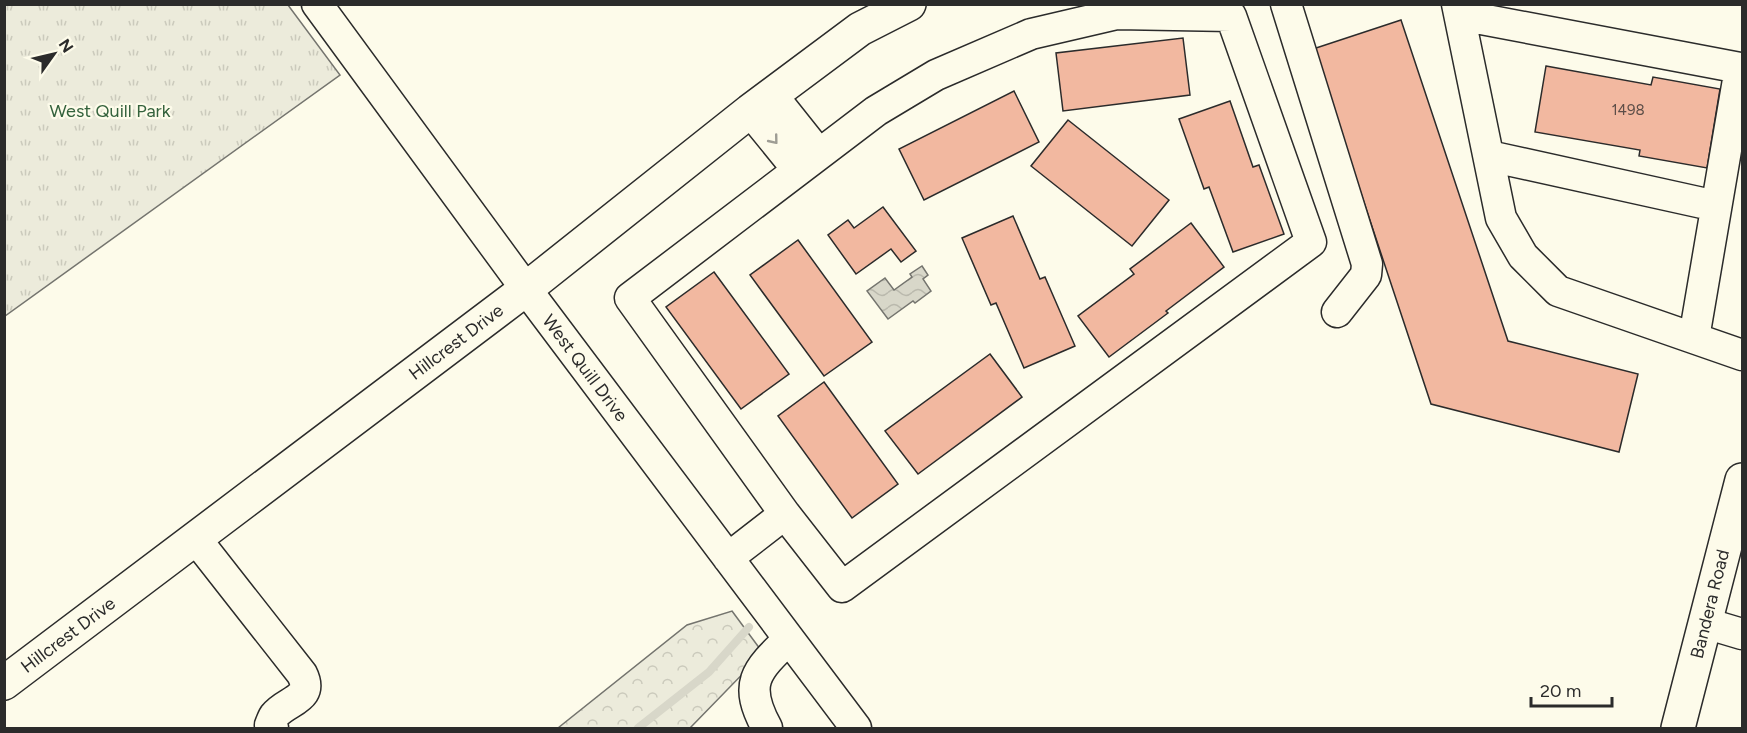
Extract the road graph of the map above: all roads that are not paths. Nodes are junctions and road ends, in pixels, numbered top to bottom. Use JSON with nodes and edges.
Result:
{"nodes":[{"id":1,"x":316,"y":4,"type":"edge"},
{"id":2,"x":909,"y":4,"type":"edge"},
{"id":3,"x":1286,"y":4,"type":"edge"},
{"id":4,"x":1458,"y":10,"type":"edge"},
{"id":5,"x":761,"y":103,"type":"junction"},
{"id":6,"x":1489,"y":156,"type":"junction"},
{"id":7,"x":808,"y":162,"type":"junction"},
{"id":8,"x":1716,"y":206,"type":"junction"},
{"id":9,"x":526,"y":289,"type":"junction"},
{"id":10,"x":1336,"y":312,"type":"dead end"},
{"id":11,"x":1694,"y":338,"type":"junction"},
{"id":12,"x":1743,"y":355,"type":"edge"},
{"id":13,"x":1743,"y":480,"type":"edge"},
{"id":14,"x":785,"y":514,"type":"junction"},
{"id":15,"x":196,"y":538,"type":"junction"},
{"id":16,"x":728,"y":558,"type":"junction"},
{"id":17,"x":1706,"y":623,"type":"junction"},
{"id":18,"x":1743,"y":633,"type":"edge"},
{"id":19,"x":789,"y":639,"type":"junction"},
{"id":20,"x":4,"y":683,"type":"edge"},
{"id":21,"x":273,"y":729,"type":"edge"},
{"id":22,"x":767,"y":729,"type":"edge"},
{"id":23,"x":856,"y":729,"type":"edge"},
{"id":24,"x":1678,"y":729,"type":"edge"}],
"edges":[{"from":1,"to":9,"type":"street","name":"West Quill Drive"},
{"from":2,"to":5,"type":"main road","name":"Hillcrest Drive"},
{"from":3,"to":10,"type":"street"},
{"from":4,"to":6,"type":"street"},
{"from":4,"to":8,"type":"street"},
{"from":5,"to":7,"type":"street"},
{"from":5,"to":9,"type":"main road","name":"Hillcrest Drive"},
{"from":6,"to":8,"type":"street"},
{"from":6,"to":11,"type":"street"},
{"from":7,"to":14,"type":"street"},
{"from":7,"to":14,"type":"street"},
{"from":8,"to":11,"type":"street"},
{"from":9,"to":15,"type":"main road","name":"Hillcrest Drive"},
{"from":9,"to":16,"type":"street","name":"West Quill Drive"},
{"from":11,"to":12,"type":"street"},
{"from":13,"to":17,"type":"main road","name":"Bandera Road"},
{"from":14,"to":16,"type":"street"},
{"from":15,"to":20,"type":"main road","name":"Hillcrest Drive"},
{"from":15,"to":21,"type":"street"},
{"from":16,"to":19,"type":"street","name":"West Quill Drive"},
{"from":17,"to":18,"type":"street"},
{"from":17,"to":24,"type":"main road","name":"Bandera Road"},
{"from":19,"to":22,"type":"street"},
{"from":19,"to":23,"type":"street","name":"West Quill Drive"}]}
